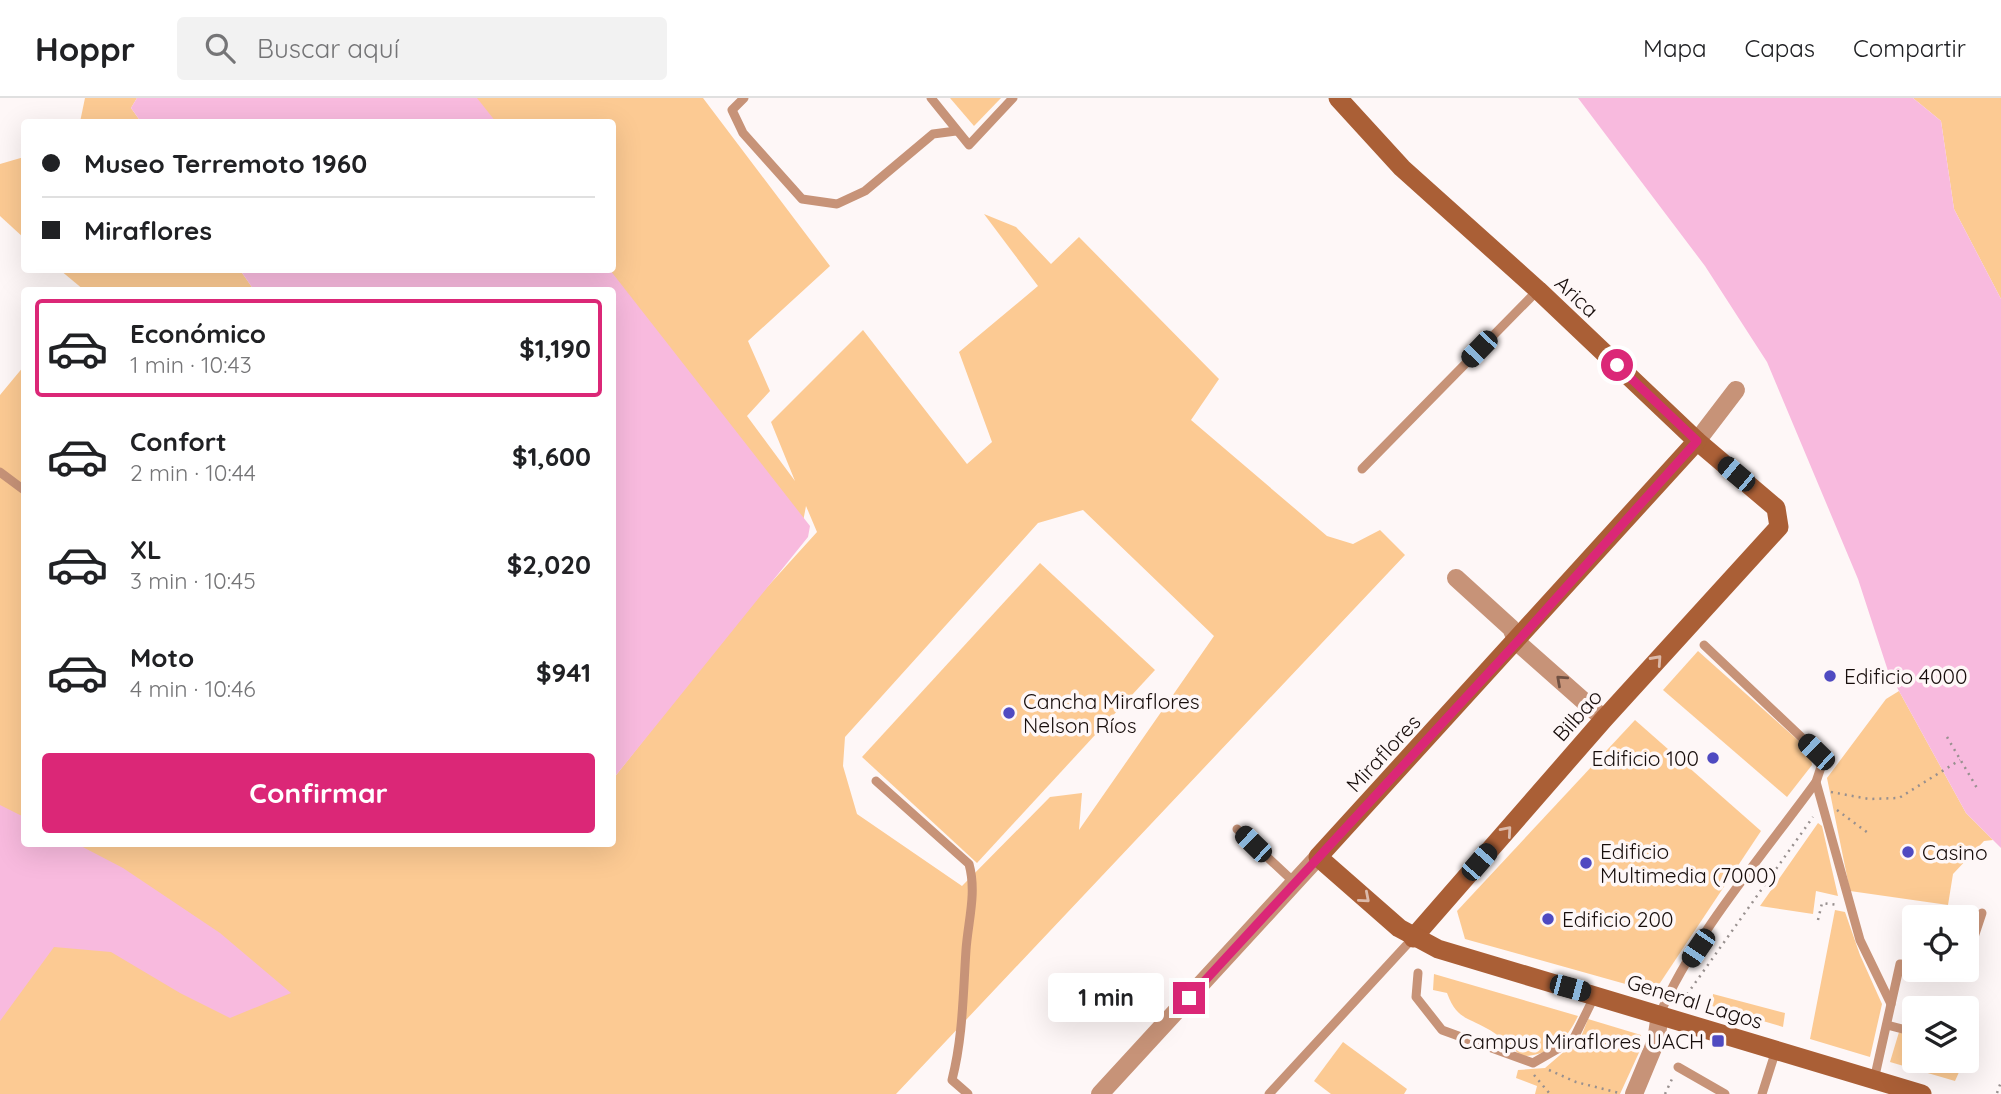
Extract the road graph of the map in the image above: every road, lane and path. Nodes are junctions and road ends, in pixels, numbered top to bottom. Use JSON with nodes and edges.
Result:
{"nodes":[{"id":1,"x":744,"y":98,"type":"edge"},
{"id":2,"x":931,"y":98,"type":"edge"},
{"id":3,"x":1013,"y":98,"type":"edge"},
{"id":4,"x":1338,"y":98,"type":"edge"},
{"id":5,"x":956,"y":131,"type":"junction"},
{"id":6,"x":1538,"y":290,"type":"junction"},
{"id":7,"x":1736,"y":390,"type":"dead end"},
{"id":8,"x":1697,"y":441,"type":"junction"},
{"id":9,"x":1362,"y":468,"type":"dead end"},
{"id":10,"x":0,"y":472,"type":"edge"},
{"id":11,"x":21,"y":488,"type":"edge"},
{"id":12,"x":1779,"y":527,"type":"joint"},
{"id":13,"x":1456,"y":578,"type":"dead end"},
{"id":14,"x":1517,"y":642,"type":"junction"},
{"id":15,"x":1704,"y":645,"type":"dead end"},
{"id":16,"x":1604,"y":719,"type":"junction"},
{"id":17,"x":1947,"y":737,"type":"dead end"},
{"id":18,"x":1960,"y":760,"type":"junction"},
{"id":19,"x":876,"y":781,"type":"dead end"},
{"id":20,"x":1816,"y":782,"type":"junction"},
{"id":21,"x":1976,"y":788,"type":"dead end"},
{"id":22,"x":1823,"y":803,"type":"junction"},
{"id":23,"x":1237,"y":829,"type":"dead end"},
{"id":24,"x":1868,"y":833,"type":"dead end"},
{"id":25,"x":1318,"y":857,"type":"junction"},
{"id":26,"x":1295,"y":883,"type":"junction"},
{"id":27,"x":1849,"y":906,"type":"junction"},
{"id":28,"x":1982,"y":913,"type":"dead end"},
{"id":29,"x":1818,"y":920,"type":"dead end"},
{"id":30,"x":1979,"y":922,"type":"edge"},
{"id":31,"x":1413,"y":937,"type":"junction"},
{"id":32,"x":1902,"y":964,"type":"edge"},
{"id":33,"x":1418,"y":973,"type":"dead end"},
{"id":34,"x":1595,"y":995,"type":"junction"},
{"id":35,"x":1891,"y":1004,"type":"junction"},
{"id":36,"x":1667,"y":1016,"type":"junction"},
{"id":37,"x":1886,"y":1025,"type":"junction"},
{"id":38,"x":1902,"y":1029,"type":"edge"},
{"id":39,"x":1776,"y":1050,"type":"junction"},
{"id":40,"x":1533,"y":1063,"type":"junction"},
{"id":41,"x":1678,"y":1067,"type":"dead end"},
{"id":42,"x":1874,"y":1080,"type":"junction"},
{"id":43,"x":2001,"y":1082,"type":"edge"},
{"id":44,"x":1917,"y":1093,"type":"edge"},
{"id":45,"x":1997,"y":1093,"type":"edge"},
{"id":46,"x":968,"y":1094,"type":"edge"},
{"id":47,"x":1100,"y":1094,"type":"edge"},
{"id":48,"x":1269,"y":1094,"type":"edge"},
{"id":49,"x":1624,"y":1094,"type":"edge"},
{"id":50,"x":1634,"y":1094,"type":"edge"},
{"id":51,"x":1725,"y":1094,"type":"edge"},
{"id":52,"x":1762,"y":1094,"type":"edge"}],
"edges":[{"from":1,"to":5,"type":"lane"},
{"from":2,"to":5,"type":"lane"},
{"from":3,"to":5,"type":"lane"},
{"from":4,"to":6,"type":"main road","name":"Arica"},
{"from":6,"to":8,"type":"main road","name":"Arica"},
{"from":6,"to":9,"type":"lane"},
{"from":7,"to":8,"type":"street"},
{"from":8,"to":12,"type":"main road","name":"Arica"},
{"from":8,"to":14,"type":"main road","name":"Miraflores"},
{"from":10,"to":11,"type":"lane"},
{"from":16,"to":12,"type":"main road","name":"Bilbao","one_way":true},
{"from":13,"to":14,"type":"street"},
{"from":16,"to":14,"type":"street","one_way":true},
{"from":14,"to":25,"type":"main road","name":"Miraflores"},
{"from":15,"to":20,"type":"lane"},
{"from":31,"to":16,"type":"main road","name":"Bilbao","one_way":true},
{"from":17,"to":18,"type":"path"},
{"from":18,"to":21,"type":"path"},
{"from":18,"to":22,"type":"path"},
{"from":19,"to":46,"type":"lane"},
{"from":20,"to":22,"type":"lane"},
{"from":20,"to":36,"type":"lane"},
{"from":22,"to":24,"type":"path"},
{"from":22,"to":27,"type":"lane"},
{"from":22,"to":36,"type":"path"},
{"from":23,"to":26,"type":"lane"},
{"from":25,"to":26,"type":"street","name":"Miraflores"},
{"from":25,"to":31,"type":"main road","name":"General Lagos","one_way":true},
{"from":26,"to":47,"type":"street","name":"Miraflores"},
{"from":27,"to":29,"type":"path"},
{"from":27,"to":35,"type":"lane"},
{"from":28,"to":30,"type":"lane"},
{"from":31,"to":34,"type":"main road","name":"General Lagos"},
{"from":31,"to":48,"type":"lane"},
{"from":32,"to":35,"type":"lane"},
{"from":33,"to":40,"type":"lane"},
{"from":34,"to":36,"type":"main road","name":"General Lagos"},
{"from":34,"to":40,"type":"lane"},
{"from":35,"to":37,"type":"lane"},
{"from":36,"to":39,"type":"main road","name":"General Lagos"},
{"from":36,"to":50,"type":"street"},
{"from":37,"to":38,"type":"lane"},
{"from":37,"to":42,"type":"lane"},
{"from":39,"to":42,"type":"main road","name":"General Lagos"},
{"from":39,"to":52,"type":"lane"},
{"from":40,"to":49,"type":"path"},
{"from":41,"to":51,"type":"lane"},
{"from":42,"to":44,"type":"main road","name":"General Lagos"},
{"from":43,"to":45,"type":"path"}]}
